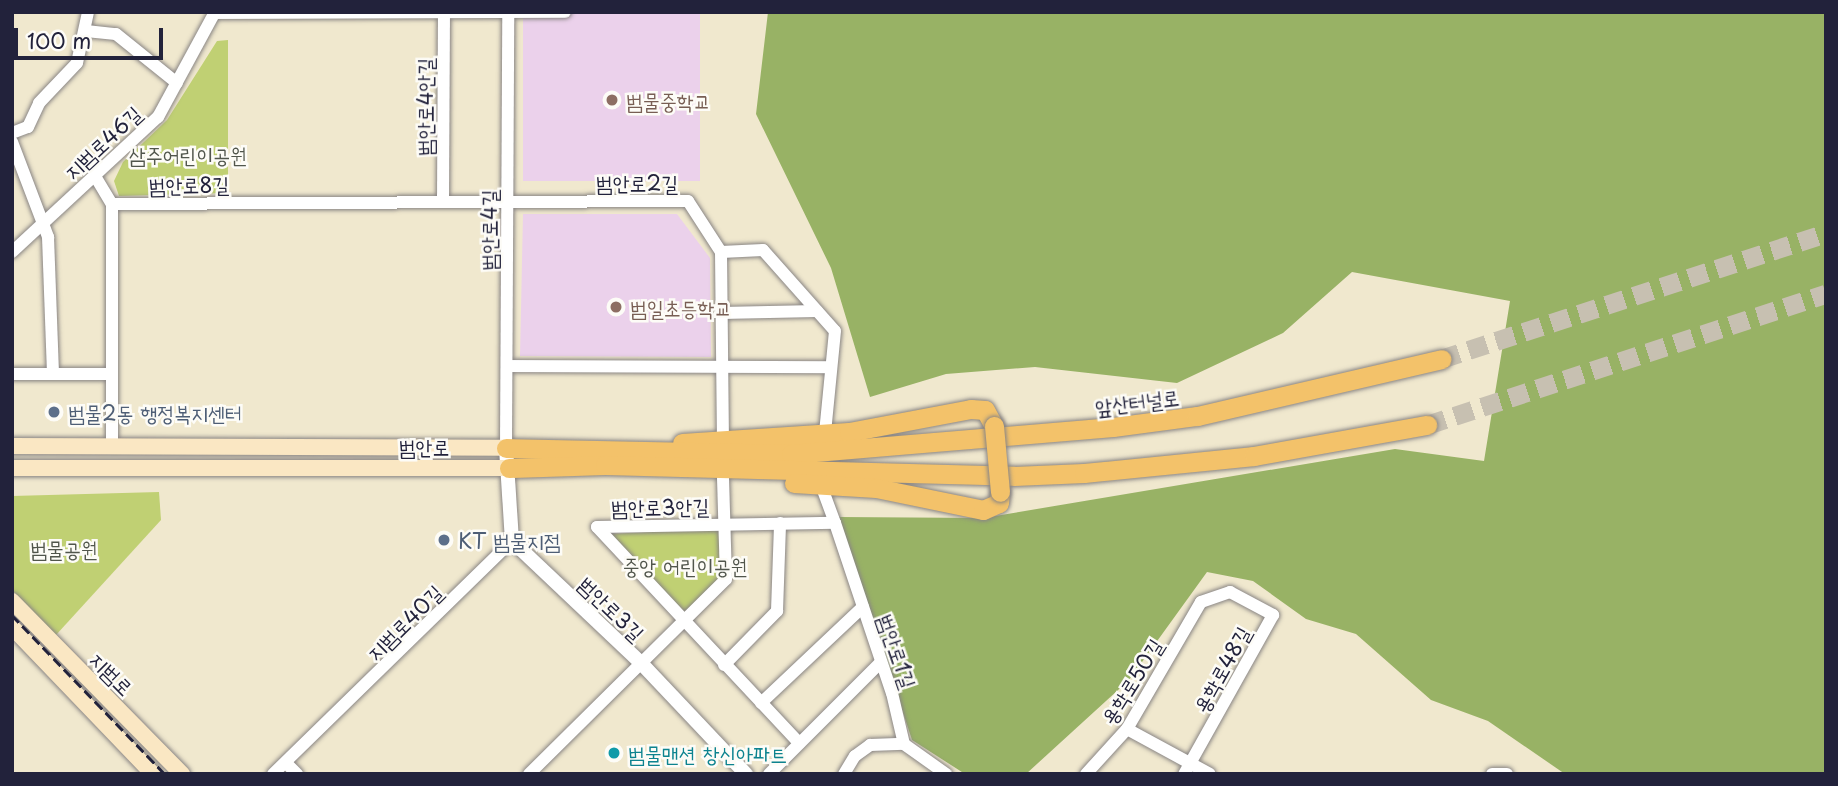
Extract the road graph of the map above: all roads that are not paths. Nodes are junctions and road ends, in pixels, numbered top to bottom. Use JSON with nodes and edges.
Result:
{"nodes":[{"id":1,"x":88,"y":12,"type":"edge"},
{"id":2,"x":444,"y":12,"type":"edge"},
{"id":3,"x":565,"y":12,"type":"edge"},
{"id":4,"x":215,"y":13,"type":"edge"},
{"id":5,"x":508,"y":13,"type":"edge"},
{"id":6,"x":86,"y":31,"type":"junction"},
{"id":7,"x":177,"y":83,"type":"junction"},
{"id":8,"x":12,"y":133,"type":"edge"},
{"id":9,"x":12,"y":142,"type":"edge"},
{"id":10,"x":95,"y":176,"type":"junction"},
{"id":11,"x":443,"y":201,"type":"junction"},
{"id":12,"x":507,"y":201,"type":"junction"},
{"id":13,"x":112,"y":204,"type":"junction"},
{"id":14,"x":45,"y":222,"type":"junction"},
{"id":15,"x":12,"y":252,"type":"edge"},
{"id":16,"x":721,"y":252,"type":"junction"},
{"id":17,"x":817,"y":311,"type":"junction"},
{"id":18,"x":722,"y":313,"type":"junction"},
{"id":19,"x":1441,"y":359,"type":"tunnel mouth"},
{"id":20,"x":507,"y":366,"type":"junction"},
{"id":21,"x":831,"y":367,"type":"junction"},
{"id":22,"x":722,"y":369,"type":"junction"},
{"id":23,"x":12,"y":373,"type":"edge"},
{"id":24,"x":53,"y":374,"type":"junction"},
{"id":25,"x":111,"y":374,"type":"junction"},
{"id":26,"x":1427,"y":425,"type":"tunnel mouth"},
{"id":27,"x":825,"y":433,"type":"junction"},
{"id":28,"x":723,"y":438,"type":"junction"},
{"id":29,"x":112,"y":445,"type":"junction"},
{"id":30,"x":12,"y":446,"type":"edge"},
{"id":31,"x":506,"y":448,"type":"junction"},
{"id":32,"x":624,"y":451,"type":"junction"},
{"id":33,"x":605,"y":465,"type":"junction"},
{"id":34,"x":12,"y":468,"type":"edge"},
{"id":35,"x":509,"y":468,"type":"junction"},
{"id":36,"x":830,"y":470,"type":"junction"},
{"id":37,"x":723,"y":478,"type":"junction"},
{"id":38,"x":780,"y":523,"type":"junction"},
{"id":39,"x":835,"y":523,"type":"junction"},
{"id":40,"x":726,"y":524,"type":"junction"},
{"id":41,"x":512,"y":541,"type":"junction"},
{"id":42,"x":12,"y":601,"type":"edge"},
{"id":43,"x":1201,"y":602,"type":"joint"},
{"id":44,"x":863,"y":607,"type":"junction"},
{"id":45,"x":684,"y":620,"type":"junction"},
{"id":46,"x":12,"y":627,"type":"edge"},
{"id":47,"x":881,"y":662,"type":"junction"},
{"id":48,"x":641,"y":663,"type":"junction"},
{"id":49,"x":724,"y":664,"type":"junction"},
{"id":50,"x":761,"y":703,"type":"junction"},
{"id":51,"x":1127,"y":729,"type":"junction"},
{"id":52,"x":799,"y":743,"type":"junction"},
{"id":53,"x":904,"y":744,"type":"junction"},
{"id":54,"x":288,"y":760,"type":"junction"},
{"id":55,"x":1187,"y":768,"type":"edge"},
{"id":56,"x":153,"y":774,"type":"edge"},
{"id":57,"x":182,"y":774,"type":"edge"},
{"id":58,"x":273,"y":774,"type":"edge"},
{"id":59,"x":297,"y":774,"type":"edge"},
{"id":60,"x":529,"y":774,"type":"edge"},
{"id":61,"x":746,"y":774,"type":"edge"},
{"id":62,"x":769,"y":774,"type":"edge"},
{"id":63,"x":844,"y":774,"type":"edge"},
{"id":64,"x":946,"y":774,"type":"edge"},
{"id":65,"x":1086,"y":774,"type":"edge"},
{"id":66,"x":1210,"y":774,"type":"edge"},
{"id":67,"x":1492,"y":774,"type":"edge"},
{"id":68,"x":1507,"y":774,"type":"edge"}],
"edges":[{"from":1,"to":6,"type":"street"},
{"from":2,"to":4,"type":"street"},
{"from":2,"to":5,"type":"street"},
{"from":2,"to":11,"type":"street","name":"범안로4안길"},
{"from":3,"to":5,"type":"street"},
{"from":4,"to":7,"type":"street","name":"지범로46길"},
{"from":5,"to":12,"type":"street","name":"범안로4길"},
{"from":6,"to":7,"type":"street"},
{"from":6,"to":8,"type":"street"},
{"from":7,"to":10,"type":"street","name":"지범로46길"},
{"from":9,"to":14,"type":"street"},
{"from":10,"to":13,"type":"street"},
{"from":10,"to":14,"type":"street","name":"지범로46길"},
{"from":11,"to":12,"type":"street","name":"범안로8길"},
{"from":11,"to":13,"type":"street","name":"범안로8길"},
{"from":12,"to":16,"type":"street","name":"범안로2길"},
{"from":12,"to":20,"type":"street","name":"범안로4길"},
{"from":13,"to":25,"type":"street"},
{"from":14,"to":15,"type":"street","name":"지범로46길"},
{"from":14,"to":24,"type":"street"},
{"from":16,"to":17,"type":"street"},
{"from":16,"to":18,"type":"street"},
{"from":17,"to":18,"type":"street"},
{"from":17,"to":21,"type":"street"},
{"from":18,"to":22,"type":"street"},
{"from":19,"to":36,"type":"highway","name":"앞산터널로"},
{"from":20,"to":22,"type":"street"},
{"from":20,"to":31,"type":"street","name":"범안로4길"},
{"from":21,"to":22,"type":"street"},
{"from":21,"to":27,"type":"street"},
{"from":22,"to":28,"type":"street"},
{"from":23,"to":24,"type":"street"},
{"from":24,"to":25,"type":"street"},
{"from":25,"to":29,"type":"street"},
{"from":26,"to":36,"type":"highway"},
{"from":27,"to":28,"type":"highway"},
{"from":27,"to":36,"type":"highway","bridge":true},
{"from":28,"to":32,"type":"highway"},
{"from":29,"to":30,"type":"main road","name":"범안로"},
{"from":29,"to":31,"type":"main road","name":"범안로"},
{"from":31,"to":32,"type":"highway","name":"범안로"},
{"from":31,"to":35,"type":"street"},
{"from":32,"to":36,"type":"highway","name":"범안로"},
{"from":33,"to":35,"type":"highway","name":"범안로"},
{"from":33,"to":36,"type":"highway","name":"범안로"},
{"from":33,"to":37,"type":"highway"},
{"from":34,"to":35,"type":"main road","name":"범안로"},
{"from":35,"to":41,"type":"street"},
{"from":36,"to":37,"type":"highway"},
{"from":36,"to":39,"type":"street"},
{"from":37,"to":40,"type":"street"},
{"from":38,"to":39,"type":"street","name":"범안로3안길"},
{"from":38,"to":40,"type":"street","name":"범안로3안길"},
{"from":38,"to":49,"type":"street"},
{"from":39,"to":44,"type":"street","name":"범안로1길"},
{"from":40,"to":45,"type":"street","name":"범안로3안길"},
{"from":40,"to":45,"type":"street","name":"범안로3안길"},
{"from":41,"to":48,"type":"street","name":"범안로3길"},
{"from":41,"to":54,"type":"street","name":"지범로40길"},
{"from":42,"to":57,"type":"main road","name":"지범로"},
{"from":43,"to":51,"type":"street","name":"용학로50길"},
{"from":43,"to":55,"type":"street","name":"용학로48길"},
{"from":44,"to":47,"type":"street","name":"범안로1길"},
{"from":44,"to":50,"type":"street"},
{"from":45,"to":48,"type":"street","name":"범안로3안길"},
{"from":45,"to":49,"type":"street","name":"범안로3안길"},
{"from":46,"to":56,"type":"main road"},
{"from":47,"to":52,"type":"street"},
{"from":47,"to":53,"type":"street","name":"범안로1길"},
{"from":48,"to":60,"type":"street","name":"범안로3안길"},
{"from":48,"to":61,"type":"street","name":"범안로3길"},
{"from":49,"to":50,"type":"street","name":"범안로3안길"},
{"from":50,"to":52,"type":"street","name":"범안로3안길"},
{"from":51,"to":55,"type":"street"},
{"from":51,"to":65,"type":"street","name":"용학로50길"},
{"from":52,"to":62,"type":"street"},
{"from":53,"to":63,"type":"street"},
{"from":53,"to":64,"type":"street"},
{"from":54,"to":58,"type":"street"},
{"from":54,"to":59,"type":"street"},
{"from":55,"to":66,"type":"street"},
{"from":67,"to":68,"type":"street"}]}
